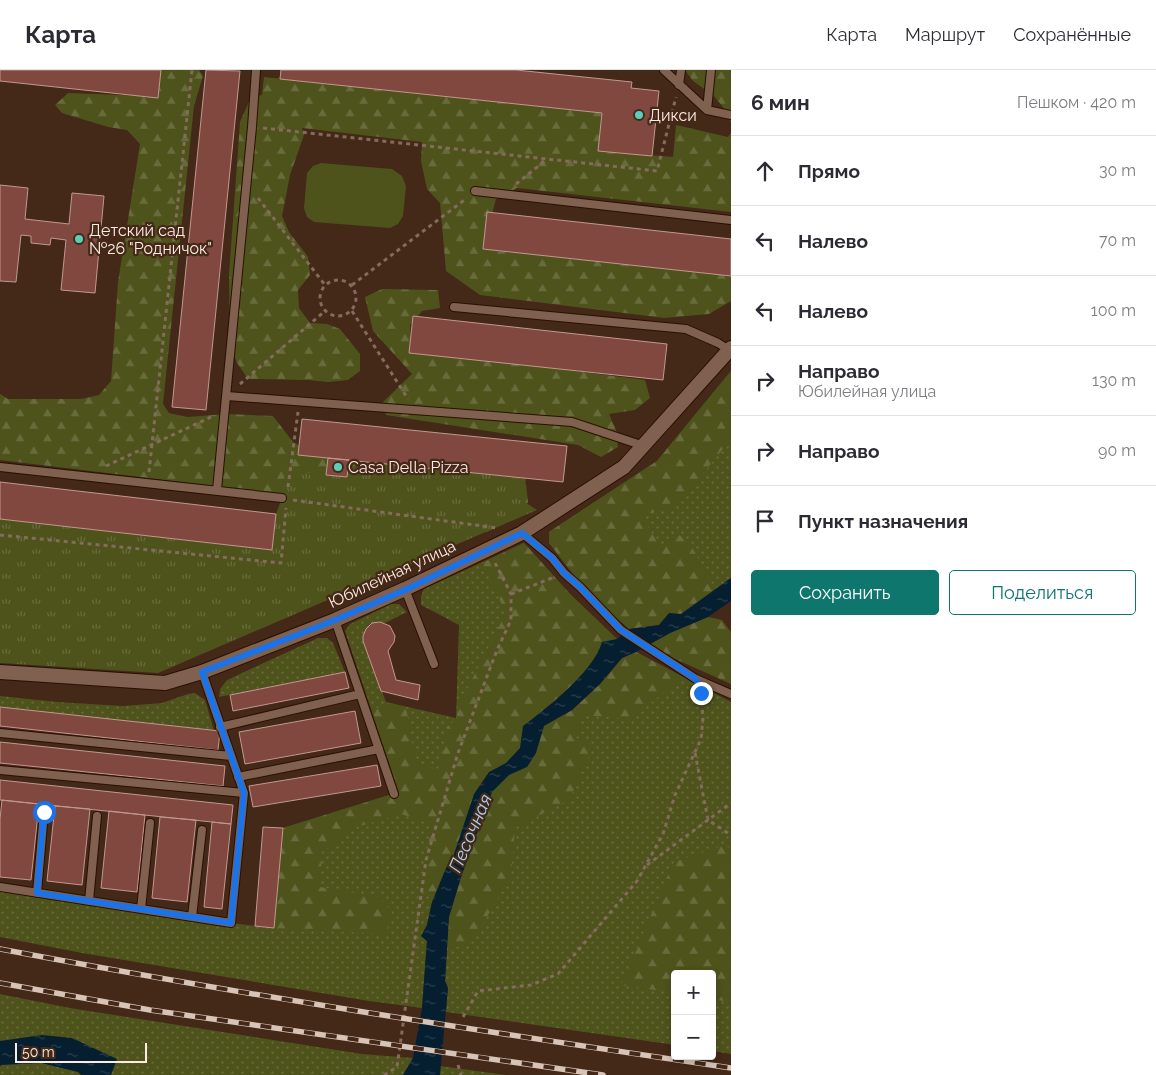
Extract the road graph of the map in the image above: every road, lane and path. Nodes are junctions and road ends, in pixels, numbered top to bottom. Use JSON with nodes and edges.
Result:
{"nodes":[{"id":1,"x":192,"y":70,"type":"edge"},
{"id":2,"x":256,"y":70,"type":"edge"},
{"id":3,"x":664,"y":70,"type":"edge"},
{"id":4,"x":681,"y":70,"type":"edge"},
{"id":5,"x":711,"y":70,"type":"edge"},
{"id":6,"x":679,"y":84,"type":"junction"},
{"id":7,"x":707,"y":110,"type":"junction"},
{"id":8,"x":731,"y":115,"type":"edge"},
{"id":9,"x":252,"y":127,"type":"junction"},
{"id":10,"x":546,"y":159,"type":"junction"},
{"id":11,"x":247,"y":184,"type":"junction"},
{"id":12,"x":475,"y":192,"type":"joint"},
{"id":13,"x":503,"y":194,"type":"junction"},
{"id":14,"x":731,"y":220,"type":"edge"},
{"id":15,"x":325,"y":285,"type":"junction"},
{"id":16,"x":352,"y":285,"type":"junction"},
{"id":17,"x":454,"y":307,"type":"dead end"},
{"id":18,"x":325,"y":311,"type":"junction"},
{"id":19,"x":352,"y":311,"type":"junction"},
{"id":20,"x":730,"y":349,"type":"edge"},
{"id":21,"x":227,"y":396,"type":"junction"},
{"id":22,"x":300,"y":401,"type":"junction"},
{"id":23,"x":416,"y":410,"type":"junction"},
{"id":24,"x":226,"y":411,"type":"junction"},
{"id":25,"x":153,"y":444,"type":"junction"},
{"id":26,"x":644,"y":446,"type":"junction"},
{"id":27,"x":0,"y":467,"type":"edge"},
{"id":28,"x":84,"y":476,"type":"junction"},
{"id":29,"x":148,"y":483,"type":"junction"},
{"id":30,"x":217,"y":490,"type":"junction"},
{"id":31,"x":284,"y":499,"type":"junction"},
{"id":32,"x":522,"y":533,"type":"junction"},
{"id":33,"x":0,"y":534,"type":"edge"},
{"id":34,"x":488,"y":549,"type":"junction"},
{"id":35,"x":564,"y":573,"type":"junction"},
{"id":36,"x":405,"y":590,"type":"junction"},
{"id":37,"x":511,"y":594,"type":"junction"},
{"id":38,"x":335,"y":620,"type":"junction"},
{"id":39,"x":434,"y":664,"type":"dead end"},
{"id":40,"x":0,"y":672,"type":"edge"},
{"id":41,"x":202,"y":672,"type":"junction"},
{"id":42,"x":696,"y":679,"type":"junction"},
{"id":43,"x":360,"y":694,"type":"junction"},
{"id":44,"x":731,"y":694,"type":"edge"},
{"id":45,"x":220,"y":727,"type":"junction"},
{"id":46,"x":0,"y":733,"type":"edge"},
{"id":47,"x":379,"y":749,"type":"junction"},
{"id":48,"x":695,"y":753,"type":"junction"},
{"id":49,"x":231,"y":756,"type":"junction"},
{"id":50,"x":0,"y":770,"type":"edge"},
{"id":51,"x":238,"y":777,"type":"junction"},
{"id":52,"x":244,"y":793,"type":"junction"},
{"id":53,"x":394,"y":794,"type":"dead end"},
{"id":54,"x":731,"y":803,"type":"edge"},
{"id":55,"x":44,"y":812,"type":"dead end"},
{"id":56,"x":97,"y":816,"type":"dead end"},
{"id":57,"x":708,"y":820,"type":"junction"},
{"id":58,"x":150,"y":823,"type":"dead end"},
{"id":59,"x":202,"y":830,"type":"dead end"},
{"id":60,"x":731,"y":835,"type":"edge"},
{"id":61,"x":646,"y":866,"type":"junction"},
{"id":62,"x":0,"y":887,"type":"edge"},
{"id":63,"x":37,"y":893,"type":"junction"},
{"id":64,"x":88,"y":901,"type":"junction"},
{"id":65,"x":141,"y":909,"type":"junction"},
{"id":66,"x":192,"y":917,"type":"junction"},
{"id":67,"x":463,"y":1017,"type":"dead end"},
{"id":68,"x":458,"y":1065,"type":"dead end"},
{"id":69,"x":384,"y":1075,"type":"edge"},
{"id":70,"x":461,"y":1075,"type":"edge"}],
"edges":[{"from":1,"to":25,"type":"path"},
{"from":2,"to":9,"type":"lane"},
{"from":3,"to":6,"type":"lane"},
{"from":4,"to":6,"type":"lane"},
{"from":5,"to":7,"type":"lane"},
{"from":6,"to":7,"type":"lane"},
{"from":6,"to":10,"type":"path"},
{"from":7,"to":8,"type":"lane"},
{"from":9,"to":10,"type":"path"},
{"from":9,"to":11,"type":"lane"},
{"from":10,"to":13,"type":"path"},
{"from":11,"to":15,"type":"path"},
{"from":11,"to":21,"type":"lane"},
{"from":12,"to":13,"type":"lane"},
{"from":12,"to":16,"type":"path"},
{"from":13,"to":14,"type":"lane"},
{"from":15,"to":16,"type":"path"},
{"from":15,"to":18,"type":"path"},
{"from":16,"to":19,"type":"path"},
{"from":17,"to":20,"type":"lane"},
{"from":18,"to":19,"type":"path"},
{"from":18,"to":21,"type":"path"},
{"from":19,"to":23,"type":"path"},
{"from":20,"to":26,"type":"street","name":"Юбилейная улица"},
{"from":21,"to":22,"type":"lane"},
{"from":21,"to":24,"type":"lane"},
{"from":22,"to":23,"type":"lane"},
{"from":22,"to":31,"type":"path"},
{"from":23,"to":26,"type":"lane"},
{"from":24,"to":25,"type":"path"},
{"from":24,"to":30,"type":"lane"},
{"from":25,"to":28,"type":"path"},
{"from":25,"to":29,"type":"path"},
{"from":26,"to":32,"type":"street","name":"Юбилейная улица"},
{"from":27,"to":28,"type":"lane"},
{"from":28,"to":29,"type":"lane"},
{"from":29,"to":30,"type":"lane"},
{"from":30,"to":31,"type":"lane"},
{"from":31,"to":32,"type":"path"},
{"from":31,"to":33,"type":"path"},
{"from":32,"to":34,"type":"street","name":"Юбилейная улица"},
{"from":32,"to":35,"type":"lane"},
{"from":34,"to":36,"type":"street","name":"Юбилейная улица"},
{"from":34,"to":37,"type":"path"},
{"from":35,"to":37,"type":"path"},
{"from":35,"to":42,"type":"lane"},
{"from":36,"to":38,"type":"street","name":"Юбилейная улица"},
{"from":36,"to":39,"type":"lane"},
{"from":37,"to":69,"type":"path"},
{"from":38,"to":41,"type":"street","name":"Юбилейная улица"},
{"from":38,"to":43,"type":"lane"},
{"from":40,"to":41,"type":"street","name":"Юбилейная улица"},
{"from":41,"to":45,"type":"lane"},
{"from":42,"to":44,"type":"lane"},
{"from":42,"to":48,"type":"path"},
{"from":43,"to":45,"type":"lane"},
{"from":43,"to":47,"type":"lane"},
{"from":45,"to":49,"type":"lane"},
{"from":46,"to":49,"type":"lane"},
{"from":47,"to":51,"type":"lane"},
{"from":47,"to":53,"type":"lane"},
{"from":48,"to":57,"type":"path"},
{"from":48,"to":61,"type":"path"},
{"from":49,"to":51,"type":"lane"},
{"from":50,"to":52,"type":"lane"},
{"from":51,"to":52,"type":"lane"},
{"from":52,"to":66,"type":"lane"},
{"from":54,"to":57,"type":"path"},
{"from":55,"to":63,"type":"lane"},
{"from":56,"to":64,"type":"lane"},
{"from":57,"to":60,"type":"path"},
{"from":57,"to":61,"type":"path"},
{"from":58,"to":65,"type":"lane"},
{"from":59,"to":66,"type":"lane"},
{"from":61,"to":67,"type":"path"},
{"from":62,"to":63,"type":"lane"},
{"from":63,"to":64,"type":"lane"},
{"from":64,"to":65,"type":"lane"},
{"from":65,"to":66,"type":"lane"},
{"from":68,"to":70,"type":"path"}]}
